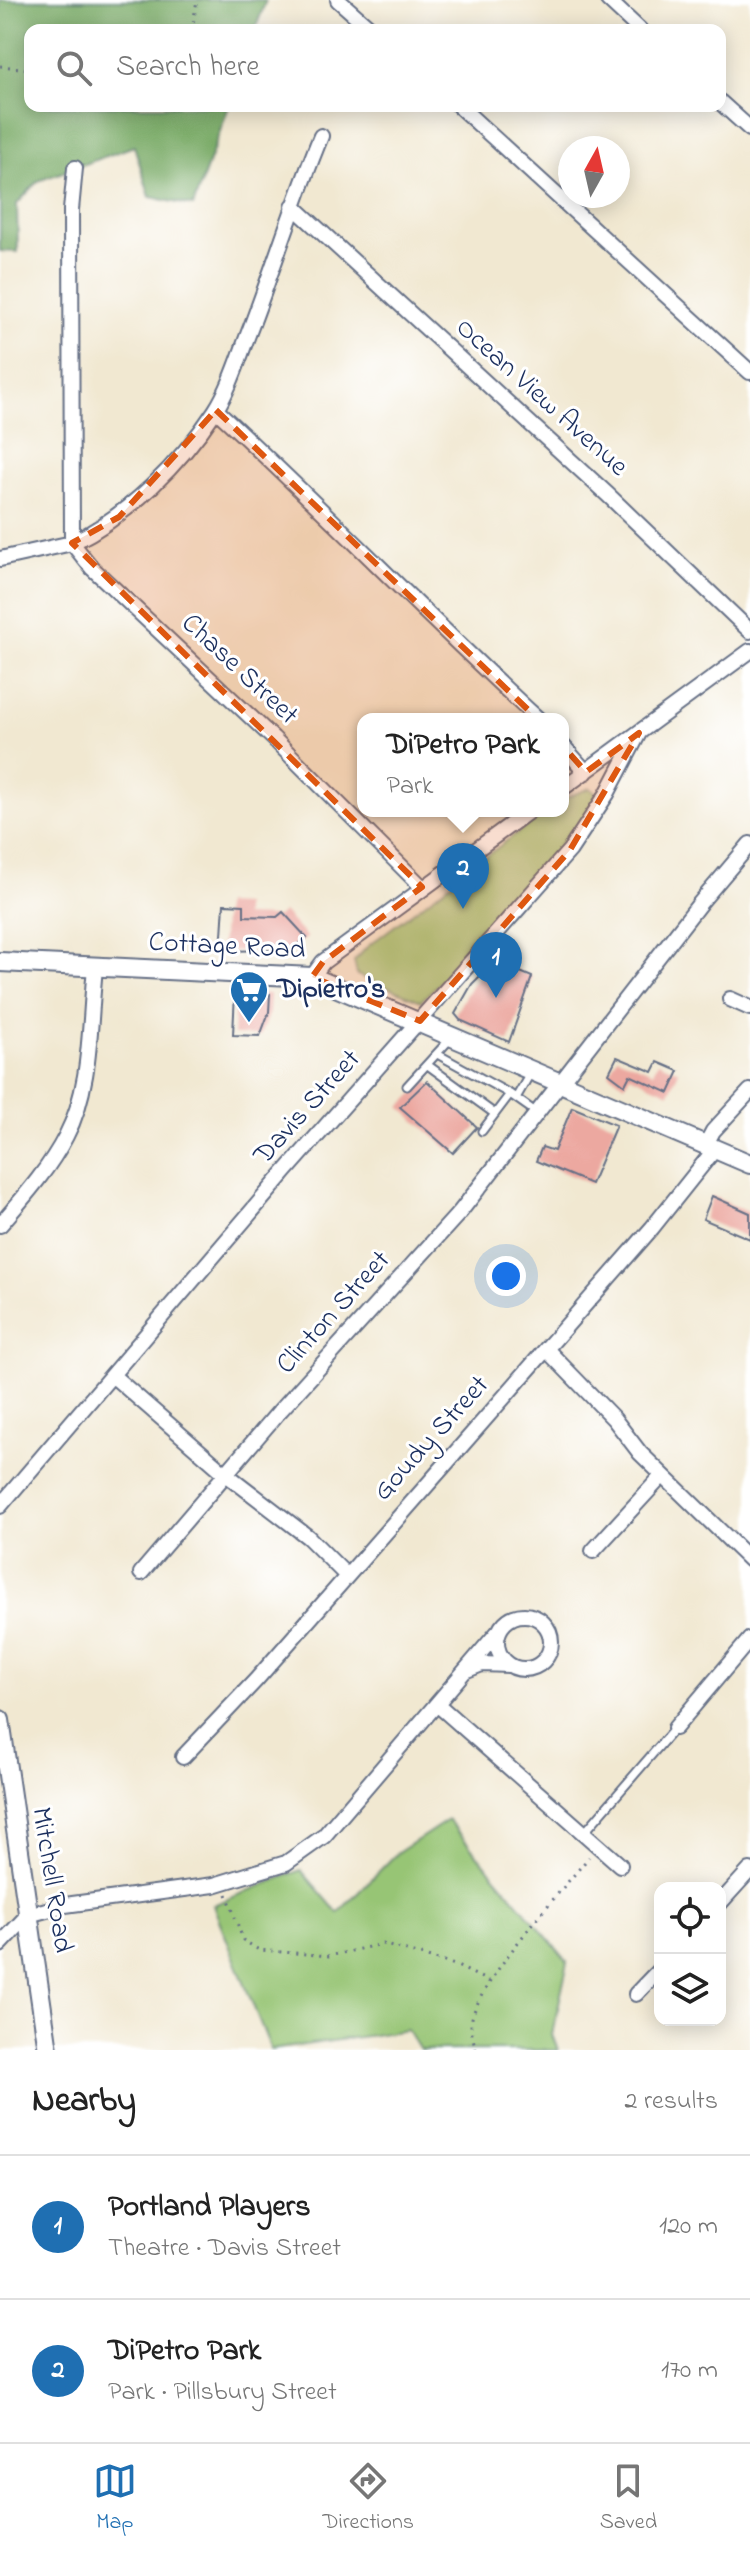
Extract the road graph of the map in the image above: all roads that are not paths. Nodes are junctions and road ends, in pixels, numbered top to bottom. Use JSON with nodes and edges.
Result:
{"nodes":[{"id":1,"x":338,"y":0,"type":"edge"},
{"id":2,"x":608,"y":0,"type":"edge"},
{"id":3,"x":365,"y":24,"type":"edge"},
{"id":4,"x":634,"y":24,"type":"edge"},
{"id":5,"x":726,"y":107,"type":"edge"},
{"id":6,"x":466,"y":112,"type":"edge"},
{"id":7,"x":750,"y":129,"type":"edge"},
{"id":8,"x":321,"y":136,"type":"dead end"},
{"id":9,"x":75,"y":168,"type":"dead end"},
{"id":10,"x":293,"y":206,"type":"junction"},
{"id":11,"x":750,"y":372,"type":"edge"},
{"id":12,"x":216,"y":410,"type":"junction"},
{"id":13,"x":72,"y":543,"type":"junction"},
{"id":14,"x":0,"y":559,"type":"edge"},
{"id":15,"x":750,"y":631,"type":"edge"},
{"id":16,"x":750,"y":651,"type":"edge"},
{"id":17,"x":532,"y":713,"type":"edge"},
{"id":18,"x":639,"y":733,"type":"junction"},
{"id":19,"x":569,"y":753,"type":"edge"},
{"id":20,"x":586,"y":772,"type":"junction"},
{"id":21,"x":569,"y":784,"type":"edge"},
{"id":22,"x":521,"y":817,"type":"edge"},
{"id":23,"x":750,"y":844,"type":"edge"},
{"id":24,"x":422,"y":887,"type":"junction"},
{"id":25,"x":0,"y":962,"type":"edge"},
{"id":26,"x":95,"y":968,"type":"junction"},
{"id":27,"x":312,"y":977,"type":"junction"},
{"id":28,"x":730,"y":999,"type":"dead end"},
{"id":29,"x":750,"y":1008,"type":"edge"},
{"id":30,"x":420,"y":1021,"type":"junction"},
{"id":31,"x":453,"y":1036,"type":"junction"},
{"id":32,"x":439,"y":1055,"type":"junction"},
{"id":33,"x":429,"y":1066,"type":"junction"},
{"id":34,"x":531,"y":1070,"type":"junction"},
{"id":35,"x":561,"y":1083,"type":"junction"},
{"id":36,"x":407,"y":1086,"type":"dead end"},
{"id":37,"x":750,"y":1091,"type":"edge"},
{"id":38,"x":513,"y":1096,"type":"junction"},
{"id":39,"x":495,"y":1114,"type":"junction"},
{"id":40,"x":538,"y":1114,"type":"junction"},
{"id":41,"x":482,"y":1131,"type":"dead end"},
{"id":42,"x":710,"y":1148,"type":"junction"},
{"id":43,"x":750,"y":1164,"type":"edge"},
{"id":44,"x":0,"y":1225,"type":"edge"},
{"id":45,"x":546,"y":1349,"type":"junction"},
{"id":46,"x":112,"y":1375,"type":"junction"},
{"id":47,"x":226,"y":1474,"type":"junction"},
{"id":48,"x":662,"y":1476,"type":"junction"},
{"id":49,"x":0,"y":1506,"type":"edge"},
{"id":50,"x":593,"y":1551,"type":"dead end"},
{"id":51,"x":750,"y":1560,"type":"edge"},
{"id":52,"x":141,"y":1573,"type":"dead end"},
{"id":53,"x":346,"y":1575,"type":"junction"},
{"id":54,"x":498,"y":1632,"type":"junction"},
{"id":55,"x":750,"y":1639,"type":"edge"},
{"id":56,"x":509,"y":1665,"type":"junction"},
{"id":57,"x":467,"y":1670,"type":"junction"},
{"id":58,"x":438,"y":1705,"type":"junction"},
{"id":59,"x":0,"y":1727,"type":"edge"},
{"id":60,"x":675,"y":1728,"type":"joint"},
{"id":61,"x":183,"y":1757,"type":"dead end"},
{"id":62,"x":584,"y":1833,"type":"junction"},
{"id":63,"x":620,"y":1865,"type":"dead end"},
{"id":64,"x":750,"y":1870,"type":"edge"},
{"id":65,"x":726,"y":1896,"type":"edge"},
{"id":66,"x":28,"y":1915,"type":"junction"},
{"id":67,"x":0,"y":1945,"type":"edge"},
{"id":68,"x":654,"y":1975,"type":"edge"},
{"id":69,"x":636,"y":1994,"type":"dead end"},
{"id":70,"x":48,"y":2050,"type":"edge"}],
"edges":[{"from":1,"to":3,"type":"street"},
{"from":2,"to":4,"type":"street"},
{"from":5,"to":7,"type":"street"},
{"from":6,"to":11,"type":"street"},
{"from":8,"to":10,"type":"street"},
{"from":9,"to":13,"type":"street"},
{"from":10,"to":12,"type":"street"},
{"from":10,"to":15,"type":"street","name":"Ocean View Avenue"},
{"from":12,"to":13,"type":"street"},
{"from":12,"to":17,"type":"street"},
{"from":13,"to":14,"type":"street"},
{"from":13,"to":24,"type":"street","name":"Chase Street"},
{"from":16,"to":18,"type":"street"},
{"from":18,"to":20,"type":"street"},
{"from":18,"to":30,"type":"street","name":"Davis Street"},
{"from":19,"to":20,"type":"street"},
{"from":20,"to":21,"type":"street"},
{"from":22,"to":24,"type":"street"},
{"from":23,"to":35,"type":"street","name":"Clinton Street"},
{"from":24,"to":27,"type":"street"},
{"from":25,"to":26,"type":"street","name":"Cottage Road"},
{"from":26,"to":27,"type":"street","name":"Cottage Road"},
{"from":26,"to":44,"type":"street"},
{"from":27,"to":30,"type":"street","name":"Cottage Road"},
{"from":28,"to":29,"type":"street"},
{"from":30,"to":31,"type":"street","name":"Cottage Road"},
{"from":30,"to":46,"type":"street","name":"Davis Street"},
{"from":31,"to":32,"type":"lane"},
{"from":31,"to":34,"type":"street","name":"Cottage Road"},
{"from":32,"to":33,"type":"lane"},
{"from":32,"to":38,"type":"lane"},
{"from":33,"to":36,"type":"lane"},
{"from":33,"to":39,"type":"lane"},
{"from":34,"to":35,"type":"street","name":"Cottage Road"},
{"from":34,"to":38,"type":"lane"},
{"from":35,"to":40,"type":"street","name":"Clinton Street"},
{"from":35,"to":42,"type":"street","name":"Cottage Road"},
{"from":37,"to":42,"type":"street","name":"Goudy Street"},
{"from":38,"to":39,"type":"lane"},
{"from":38,"to":40,"type":"lane"},
{"from":39,"to":41,"type":"lane"},
{"from":40,"to":47,"type":"street","name":"Clinton Street"},
{"from":42,"to":43,"type":"street","name":"Cottage Road"},
{"from":42,"to":45,"type":"street","name":"Goudy Street"},
{"from":45,"to":48,"type":"street"},
{"from":45,"to":53,"type":"street","name":"Goudy Street"},
{"from":46,"to":47,"type":"street"},
{"from":46,"to":49,"type":"street","name":"Davis Street"},
{"from":47,"to":52,"type":"street","name":"Clinton Street"},
{"from":47,"to":53,"type":"street"},
{"from":48,"to":50,"type":"street"},
{"from":48,"to":51,"type":"street"},
{"from":53,"to":61,"type":"street","name":"Goudy Street"},
{"from":54,"to":56,"type":"street"},
{"from":54,"to":56,"type":"street"},
{"from":54,"to":57,"type":"street"},
{"from":55,"to":60,"type":"street"},
{"from":56,"to":57,"type":"street"},
{"from":57,"to":58,"type":"street"},
{"from":58,"to":62,"type":"street"},
{"from":58,"to":66,"type":"street"},
{"from":59,"to":66,"type":"street","name":"Mitchell Road"},
{"from":60,"to":62,"type":"lane"},
{"from":62,"to":63,"type":"street"},
{"from":64,"to":65,"type":"street"},
{"from":66,"to":67,"type":"street"},
{"from":66,"to":70,"type":"street","name":"Mitchell Road"},
{"from":68,"to":69,"type":"street"}]}
